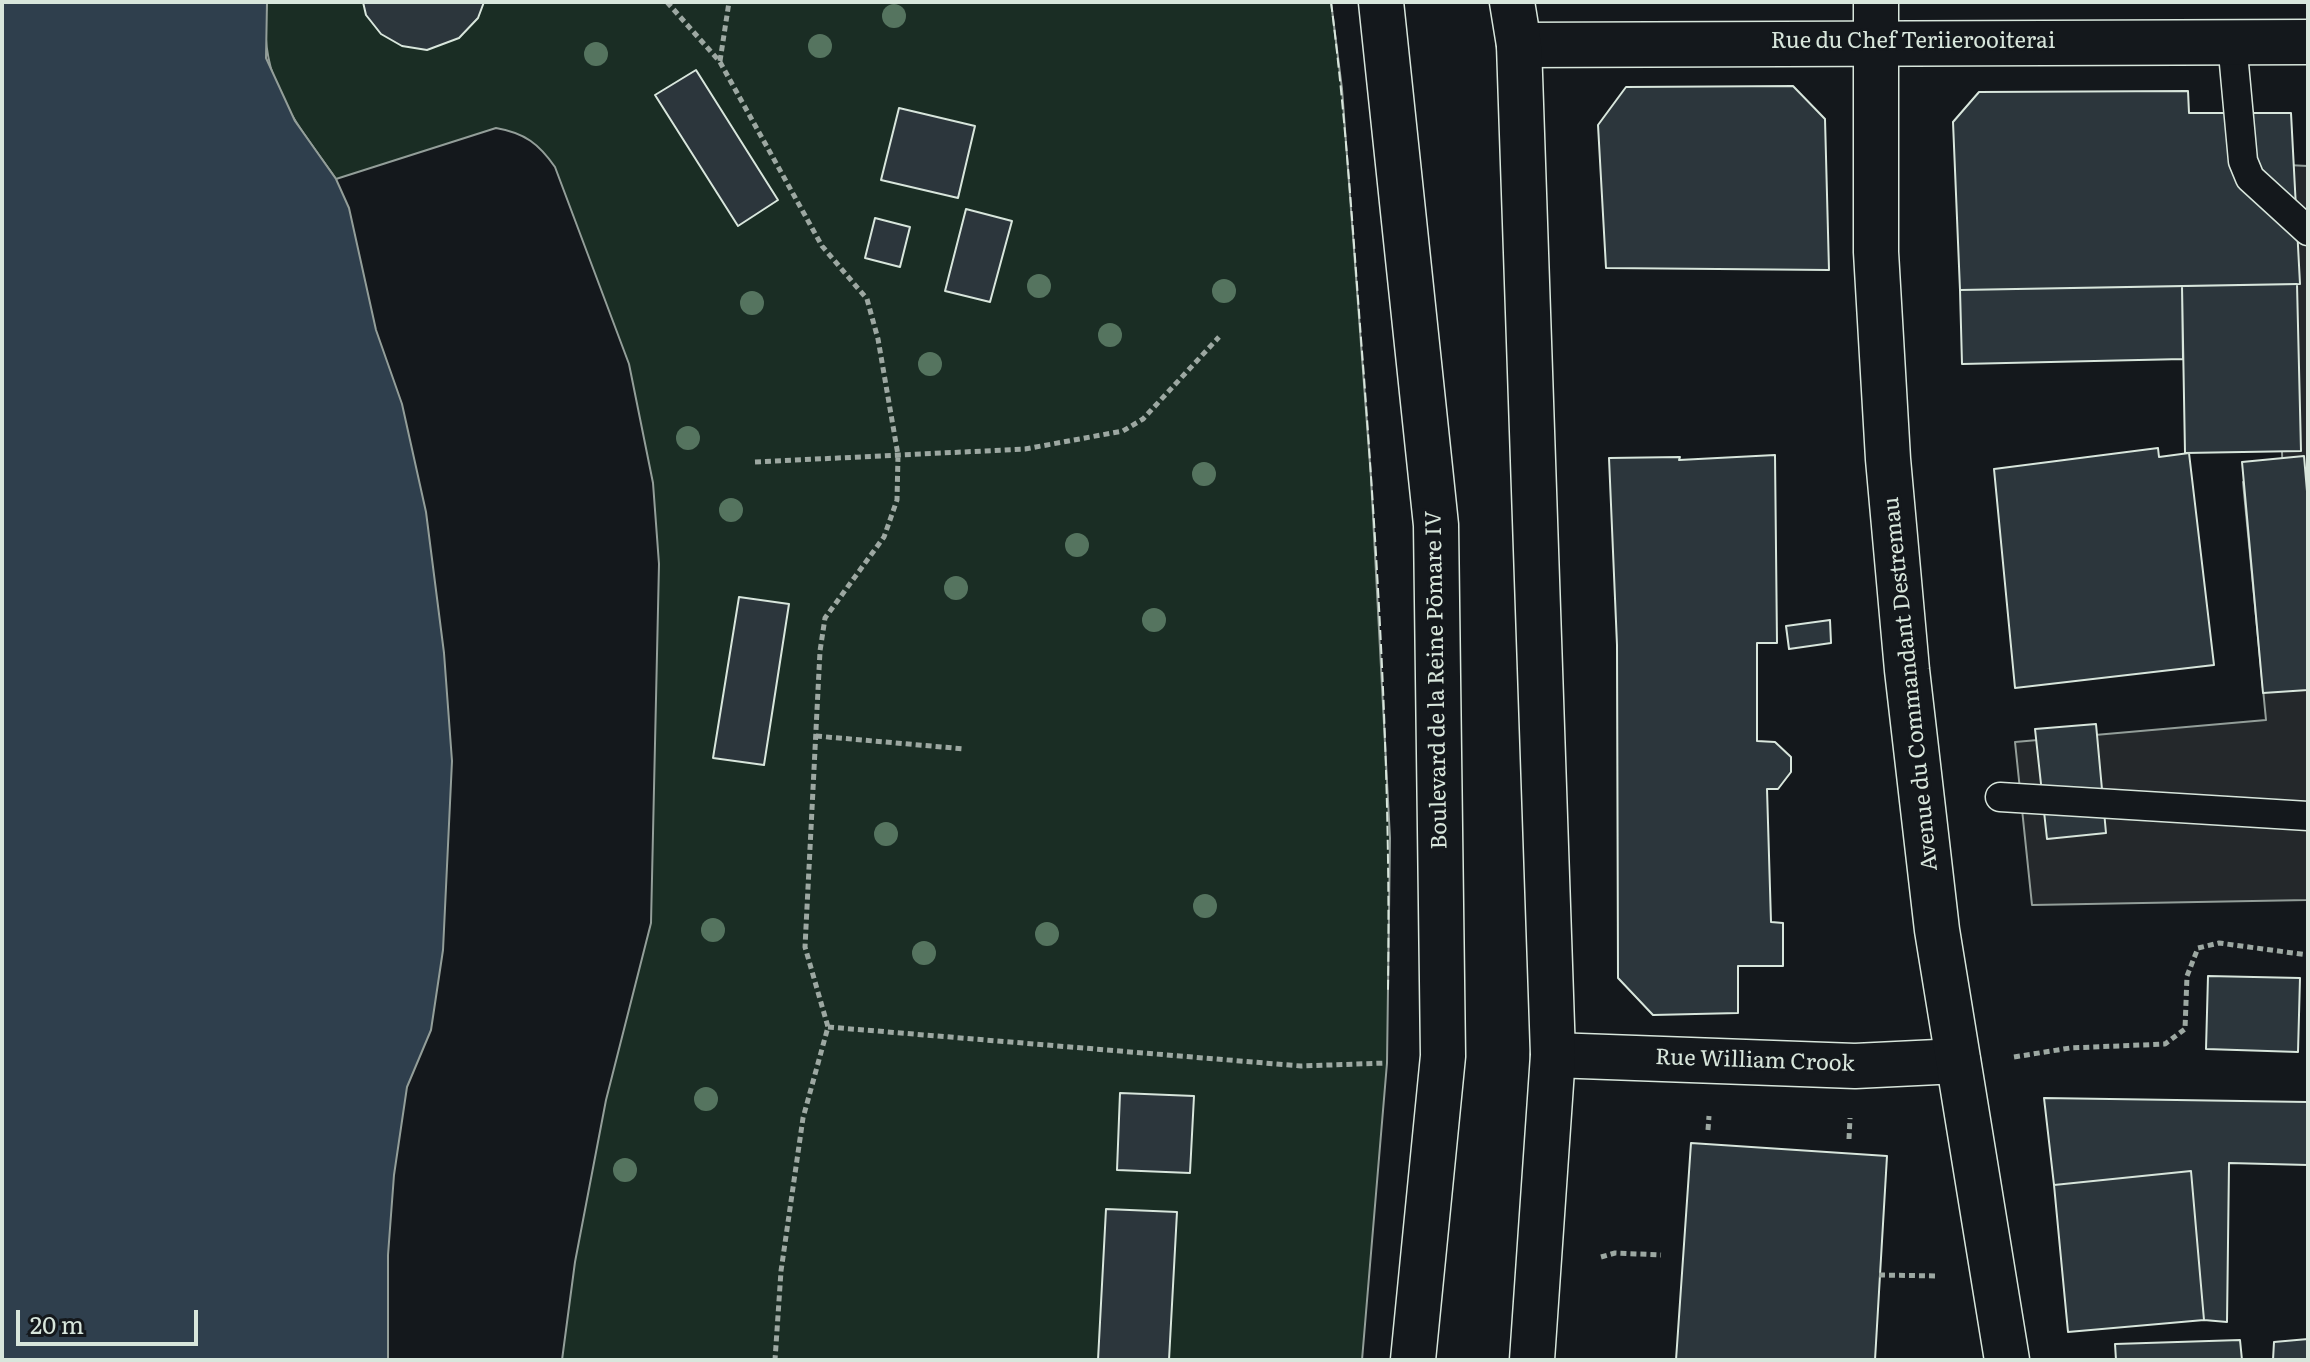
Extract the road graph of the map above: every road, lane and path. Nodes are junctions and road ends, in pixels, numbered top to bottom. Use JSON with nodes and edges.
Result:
{"nodes":[{"id":1,"x":667,"y":2,"type":"edge"},
{"id":2,"x":729,"y":2,"type":"edge"},
{"id":3,"x":1381,"y":2,"type":"edge"},
{"id":4,"x":1512,"y":2,"type":"edge"},
{"id":5,"x":1876,"y":22,"type":"edge"},
{"id":6,"x":2232,"y":42,"type":"junction"},
{"id":7,"x":2308,"y":42,"type":"edge"},
{"id":8,"x":1519,"y":45,"type":"junction"},
{"id":9,"x":720,"y":62,"type":"junction"},
{"id":10,"x":2308,"y":231,"type":"edge"},
{"id":11,"x":1219,"y":337,"type":"dead end"},
{"id":12,"x":898,"y":455,"type":"junction"},
{"id":13,"x":755,"y":462,"type":"dead end"},
{"id":14,"x":816,"y":736,"type":"junction"},
{"id":15,"x":965,"y":749,"type":"dead end"},
{"id":16,"x":2000,"y":797,"type":"dead end"},
{"id":17,"x":2308,"y":816,"type":"edge"},
{"id":18,"x":2308,"y":955,"type":"edge"},
{"id":19,"x":828,"y":1027,"type":"junction"},
{"id":20,"x":1553,"y":1055,"type":"junction"},
{"id":21,"x":1443,"y":1056,"type":"junction"},
{"id":22,"x":1958,"y":1061,"type":"junction"},
{"id":23,"x":2015,"y":1070,"type":"dead end"},
{"id":24,"x":1661,"y":1255,"type":"dead end"},
{"id":25,"x":1601,"y":1257,"type":"dead end"},
{"id":26,"x":775,"y":1360,"type":"edge"},
{"id":27,"x":1413,"y":1360,"type":"edge"},
{"id":28,"x":1532,"y":1360,"type":"edge"},
{"id":29,"x":2007,"y":1360,"type":"edge"}],
"edges":[{"from":1,"to":9,"type":"path"},
{"from":2,"to":9,"type":"path"},
{"from":3,"to":21,"type":"main road","name":"Boulevard de la Reine Pōmare IV"},
{"from":4,"to":8,"type":"main road"},
{"from":5,"to":6,"type":"main road","name":"Rue du Chef Teriierooiterai"},
{"from":5,"to":8,"type":"main road","name":"Rue du Chef Teriierooiterai"},
{"from":5,"to":22,"type":"main road","name":"Avenue du Commandant Destremau"},
{"from":6,"to":7,"type":"main road","name":"Rue du Chef Teriierooiterai"},
{"from":6,"to":10,"type":"lane"},
{"from":8,"to":20,"type":"main road"},
{"from":9,"to":12,"type":"path"},
{"from":11,"to":12,"type":"path"},
{"from":12,"to":13,"type":"path"},
{"from":12,"to":14,"type":"path"},
{"from":14,"to":15,"type":"path"},
{"from":14,"to":19,"type":"path"},
{"from":16,"to":17,"type":"lane"},
{"from":18,"to":23,"type":"path"},
{"from":19,"to":21,"type":"path"},
{"from":19,"to":26,"type":"path"},
{"from":20,"to":22,"type":"main road","name":"Rue William Crook"},
{"from":20,"to":28,"type":"main road"},
{"from":21,"to":27,"type":"main road","name":"Boulevard de la Reine Pōmare IV"},
{"from":22,"to":29,"type":"main road","name":"Avenue du Commandant Destremau"},
{"from":24,"to":25,"type":"path"}]}
